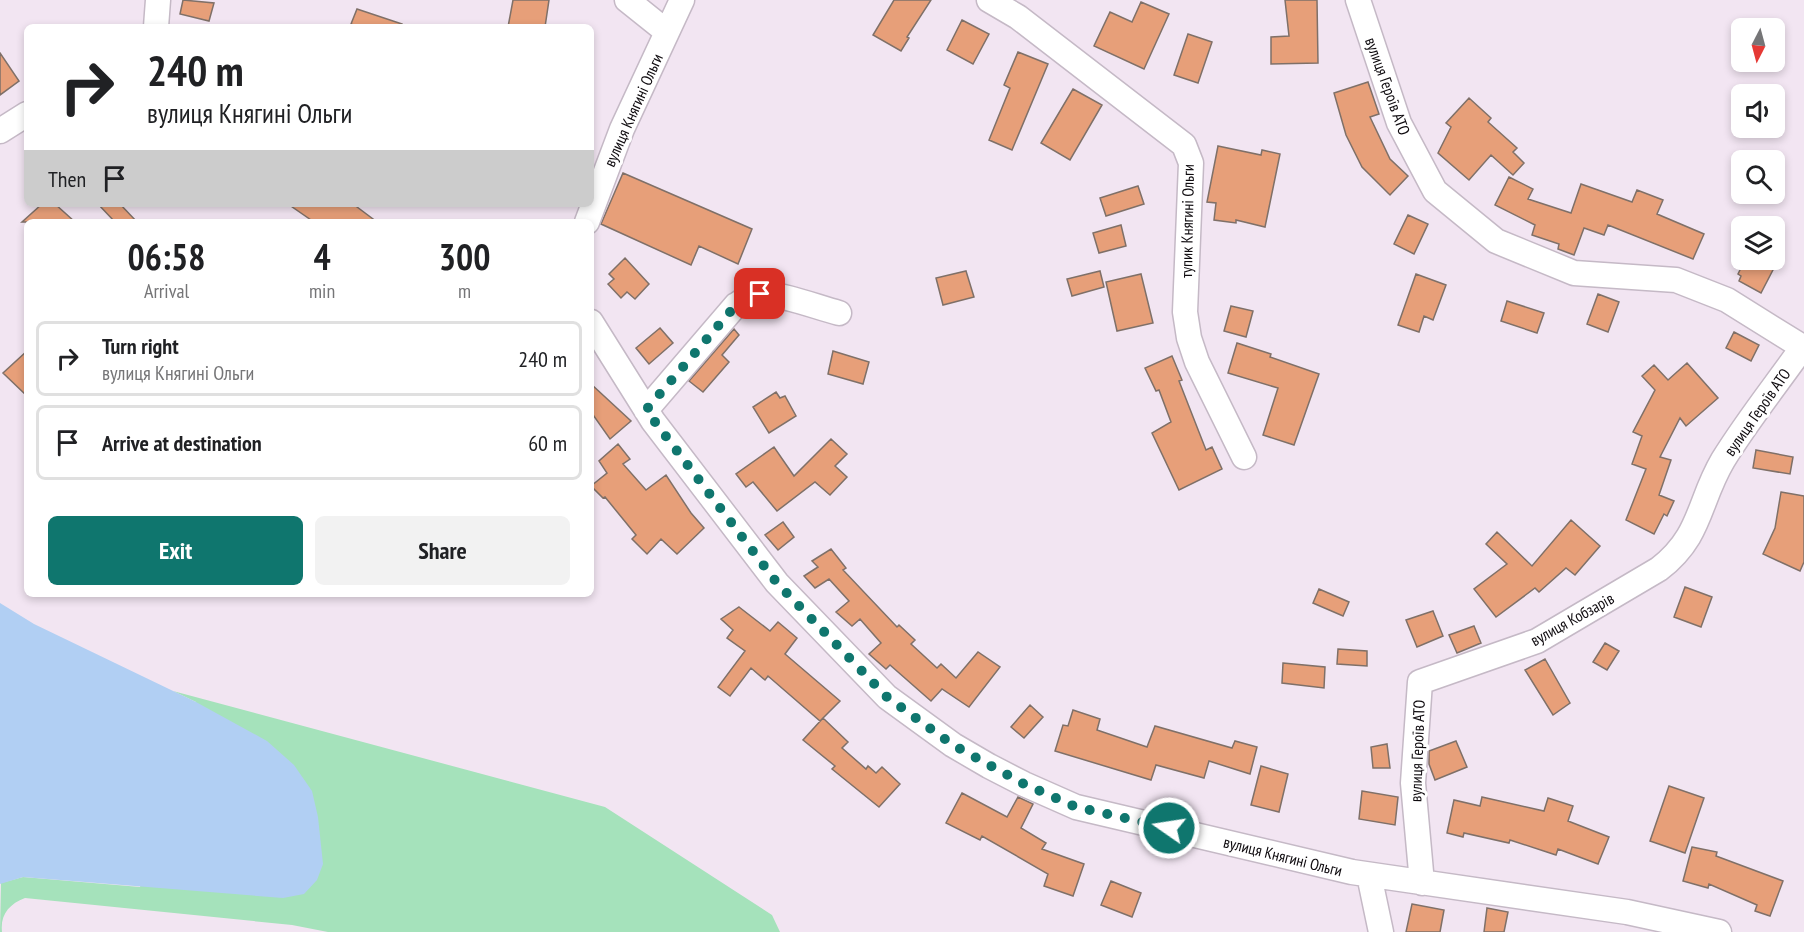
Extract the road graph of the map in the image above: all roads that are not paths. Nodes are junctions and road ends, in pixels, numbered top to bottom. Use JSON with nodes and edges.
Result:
{"nodes":[{"id":1,"x":158,"y":0,"type":"edge"},
{"id":2,"x":627,"y":0,"type":"edge"},
{"id":3,"x":682,"y":0,"type":"edge"},
{"id":4,"x":989,"y":0,"type":"edge"},
{"id":5,"x":1358,"y":0,"type":"edge"},
{"id":6,"x":156,"y":24,"type":"edge"},
{"id":7,"x":667,"y":32,"type":"junction"},
{"id":8,"x":24,"y":116,"type":"edge"},
{"id":9,"x":0,"y":131,"type":"edge"},
{"id":10,"x":594,"y":199,"type":"edge"},
{"id":11,"x":839,"y":313,"type":"dead end"},
{"id":12,"x":594,"y":337,"type":"edge"},
{"id":13,"x":1803,"y":348,"type":"edge"},
{"id":14,"x":646,"y":410,"type":"junction"},
{"id":15,"x":1244,"y":457,"type":"dead end"},
{"id":16,"x":1369,"y":875,"type":"junction"},
{"id":17,"x":1422,"y":883,"type":"junction"},
{"id":18,"x":1381,"y":932,"type":"edge"},
{"id":19,"x":1719,"y":932,"type":"edge"}],
"edges":[{"from":1,"to":6,"type":"street"},
{"from":2,"to":7,"type":"street"},
{"from":3,"to":7,"type":"street","name":"вулиця Княгині Ольги"},
{"from":4,"to":15,"type":"street","name":"тупик Княгині Ольги"},
{"from":5,"to":13,"type":"street","name":"вулиця Героїв АТО"},
{"from":7,"to":10,"type":"street","name":"вулиця Княгині Ольги"},
{"from":8,"to":9,"type":"street"},
{"from":11,"to":14,"type":"street"},
{"from":12,"to":14,"type":"street","name":"вулиця Княгині Ольги"},
{"from":13,"to":17,"type":"street","name":"вулиця Героїв АТО"},
{"from":14,"to":16,"type":"street","name":"вулиця Княгині Ольги"},
{"from":16,"to":17,"type":"street","name":"вулиця Княгині Ольги"},
{"from":16,"to":18,"type":"street"},
{"from":17,"to":19,"type":"street","name":"вулиця Княгині Ольги"}]}
